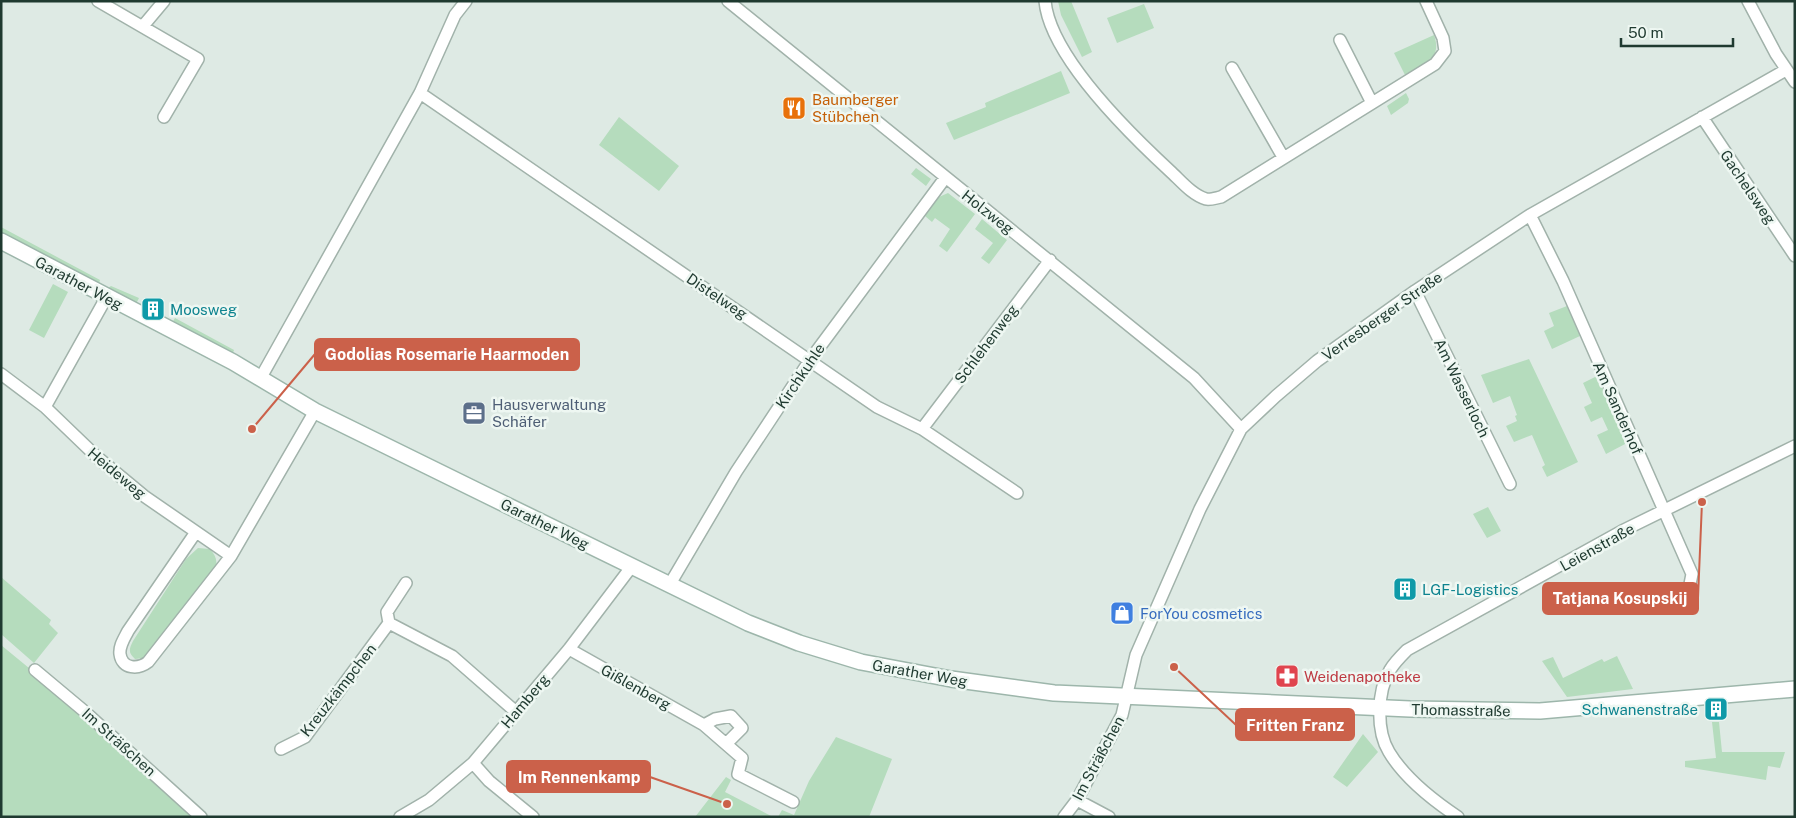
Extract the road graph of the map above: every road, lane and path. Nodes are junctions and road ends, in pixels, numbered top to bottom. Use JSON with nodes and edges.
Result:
{"nodes":[{"id":1,"x":98,"y":1,"type":"edge"},
{"id":2,"x":164,"y":1,"type":"edge"},
{"id":3,"x":466,"y":1,"type":"edge"},
{"id":4,"x":728,"y":1,"type":"edge"},
{"id":5,"x":1045,"y":1,"type":"edge"},
{"id":6,"x":1426,"y":1,"type":"edge"},
{"id":7,"x":1748,"y":1,"type":"edge"},
{"id":8,"x":143,"y":26,"type":"junction"},
{"id":9,"x":1340,"y":40,"type":"dead end"},
{"id":10,"x":1232,"y":68,"type":"dead end"},
{"id":11,"x":1786,"y":70,"type":"junction"},
{"id":12,"x":1795,"y":82,"type":"edge"},
{"id":13,"x":420,"y":93,"type":"junction"},
{"id":14,"x":1372,"y":103,"type":"junction"},
{"id":15,"x":164,"y":117,"type":"dead end"},
{"id":16,"x":1702,"y":117,"type":"junction"},
{"id":17,"x":1283,"y":157,"type":"junction"},
{"id":18,"x":945,"y":178,"type":"junction"},
{"id":19,"x":1530,"y":215,"type":"junction"},
{"id":20,"x":1,"y":241,"type":"edge"},
{"id":21,"x":1795,"y":256,"type":"edge"},
{"id":22,"x":1050,"y":260,"type":"junction"},
{"id":23,"x":1415,"y":291,"type":"junction"},
{"id":24,"x":106,"y":298,"type":"junction"},
{"id":25,"x":810,"y":360,"type":"junction"},
{"id":26,"x":1,"y":374,"type":"edge"},
{"id":27,"x":260,"y":379,"type":"junction"},
{"id":28,"x":45,"y":407,"type":"junction"},
{"id":29,"x":315,"y":411,"type":"junction"},
{"id":30,"x":922,"y":429,"type":"junction"},
{"id":31,"x":1241,"y":430,"type":"junction"},
{"id":32,"x":1795,"y":446,"type":"edge"},
{"id":33,"x":1510,"y":484,"type":"dead end"},
{"id":34,"x":1017,"y":493,"type":"dead end"},
{"id":35,"x":1664,"y":512,"type":"junction"},
{"id":36,"x":196,"y":532,"type":"junction"},
{"id":37,"x":231,"y":556,"type":"junction"},
{"id":38,"x":632,"y":566,"type":"junction"},
{"id":39,"x":406,"y":583,"type":"dead end"},
{"id":40,"x":670,"y":584,"type":"junction"},
{"id":41,"x":1686,"y":604,"type":"dead end"},
{"id":42,"x":390,"y":623,"type":"junction"},
{"id":43,"x":570,"y":649,"type":"junction"},
{"id":44,"x":36,"y":670,"type":"dead end"},
{"id":45,"x":1795,"y":689,"type":"edge"},
{"id":46,"x":1126,"y":697,"type":"junction"},
{"id":47,"x":1380,"y":708,"type":"junction"},
{"id":48,"x":516,"y":712,"type":"junction"},
{"id":49,"x":704,"y":725,"type":"junction"},
{"id":50,"x":726,"y":744,"type":"junction"},
{"id":51,"x":281,"y":749,"type":"dead end"},
{"id":52,"x":474,"y":763,"type":"junction"},
{"id":53,"x":1077,"y":800,"type":"junction"},
{"id":54,"x":793,"y":802,"type":"dead end"},
{"id":55,"x":201,"y":817,"type":"edge"},
{"id":56,"x":400,"y":817,"type":"edge"},
{"id":57,"x":533,"y":817,"type":"edge"},
{"id":58,"x":1064,"y":817,"type":"edge"},
{"id":59,"x":1109,"y":817,"type":"edge"},
{"id":60,"x":1458,"y":817,"type":"edge"}],
"edges":[{"from":1,"to":8,"type":"street"},
{"from":2,"to":8,"type":"street"},
{"from":3,"to":13,"type":"street"},
{"from":4,"to":18,"type":"street","name":"Holzweg"},
{"from":5,"to":17,"type":"street"},
{"from":6,"to":14,"type":"street"},
{"from":7,"to":11,"type":"street"},
{"from":8,"to":15,"type":"street"},
{"from":9,"to":14,"type":"street"},
{"from":10,"to":17,"type":"street"},
{"from":11,"to":12,"type":"street"},
{"from":11,"to":16,"type":"street","name":"Verresberger Straße"},
{"from":13,"to":25,"type":"street","name":"Distelweg"},
{"from":13,"to":27,"type":"street"},
{"from":14,"to":17,"type":"street"},
{"from":16,"to":19,"type":"street","name":"Verresberger Straße"},
{"from":16,"to":21,"type":"street","name":"Gachelsweg"},
{"from":18,"to":22,"type":"street","name":"Holzweg"},
{"from":18,"to":25,"type":"street","name":"Kirchkuhle"},
{"from":19,"to":23,"type":"street","name":"Verresberger Straße"},
{"from":19,"to":35,"type":"street","name":"Am Sanderhof"},
{"from":20,"to":24,"type":"street","name":"Garather Weg"},
{"from":22,"to":30,"type":"street","name":"Schlehenweg"},
{"from":22,"to":31,"type":"street","name":"Holzweg"},
{"from":23,"to":31,"type":"street","name":"Verresberger Straße"},
{"from":23,"to":33,"type":"street","name":"Am Wasserloch"},
{"from":24,"to":27,"type":"street","name":"Garather Weg"},
{"from":24,"to":28,"type":"street"},
{"from":25,"to":30,"type":"street","name":"Distelweg"},
{"from":25,"to":40,"type":"street","name":"Kirchkuhle"},
{"from":26,"to":28,"type":"street","name":"Heideweg"},
{"from":27,"to":29,"type":"street","name":"Garather Weg"},
{"from":28,"to":36,"type":"street","name":"Heideweg"},
{"from":29,"to":37,"type":"street"},
{"from":29,"to":38,"type":"street","name":"Garather Weg"},
{"from":30,"to":34,"type":"street","name":"Distelweg"},
{"from":31,"to":46,"type":"street","name":"Verresberger Straße"},
{"from":32,"to":35,"type":"street","name":"Leienstraße"},
{"from":35,"to":41,"type":"street","name":"Am Sanderhof"},
{"from":35,"to":47,"type":"street","name":"Leienstraße"},
{"from":36,"to":37,"type":"street","name":"Heideweg"},
{"from":36,"to":37,"type":"street"},
{"from":38,"to":40,"type":"street","name":"Garather Weg"},
{"from":38,"to":43,"type":"street","name":"Hamberg"},
{"from":39,"to":42,"type":"street","name":"Kreuzkämpchen"},
{"from":40,"to":46,"type":"street","name":"Garather Weg"},
{"from":42,"to":48,"type":"street"},
{"from":42,"to":51,"type":"street","name":"Kreuzkämpchen"},
{"from":43,"to":48,"type":"street","name":"Hamberg"},
{"from":43,"to":49,"type":"street","name":"Gißlenberg"},
{"from":44,"to":55,"type":"street","name":"Im Sträßchen"},
{"from":45,"to":47,"type":"street","name":"Thomasstraße"},
{"from":46,"to":47,"type":"street","name":"Thomasstraße"},
{"from":46,"to":53,"type":"street","name":"Im Sträßchen"},
{"from":47,"to":60,"type":"street"},
{"from":48,"to":52,"type":"street","name":"Hamberg"},
{"from":49,"to":50,"type":"street","name":"Gißlenberg"},
{"from":49,"to":50,"type":"street"},
{"from":50,"to":54,"type":"street","name":"Gißlenberg"},
{"from":52,"to":56,"type":"street","name":"Hamberg"},
{"from":52,"to":57,"type":"street"},
{"from":53,"to":58,"type":"street","name":"Im Sträßchen"},
{"from":53,"to":59,"type":"street"}]}
